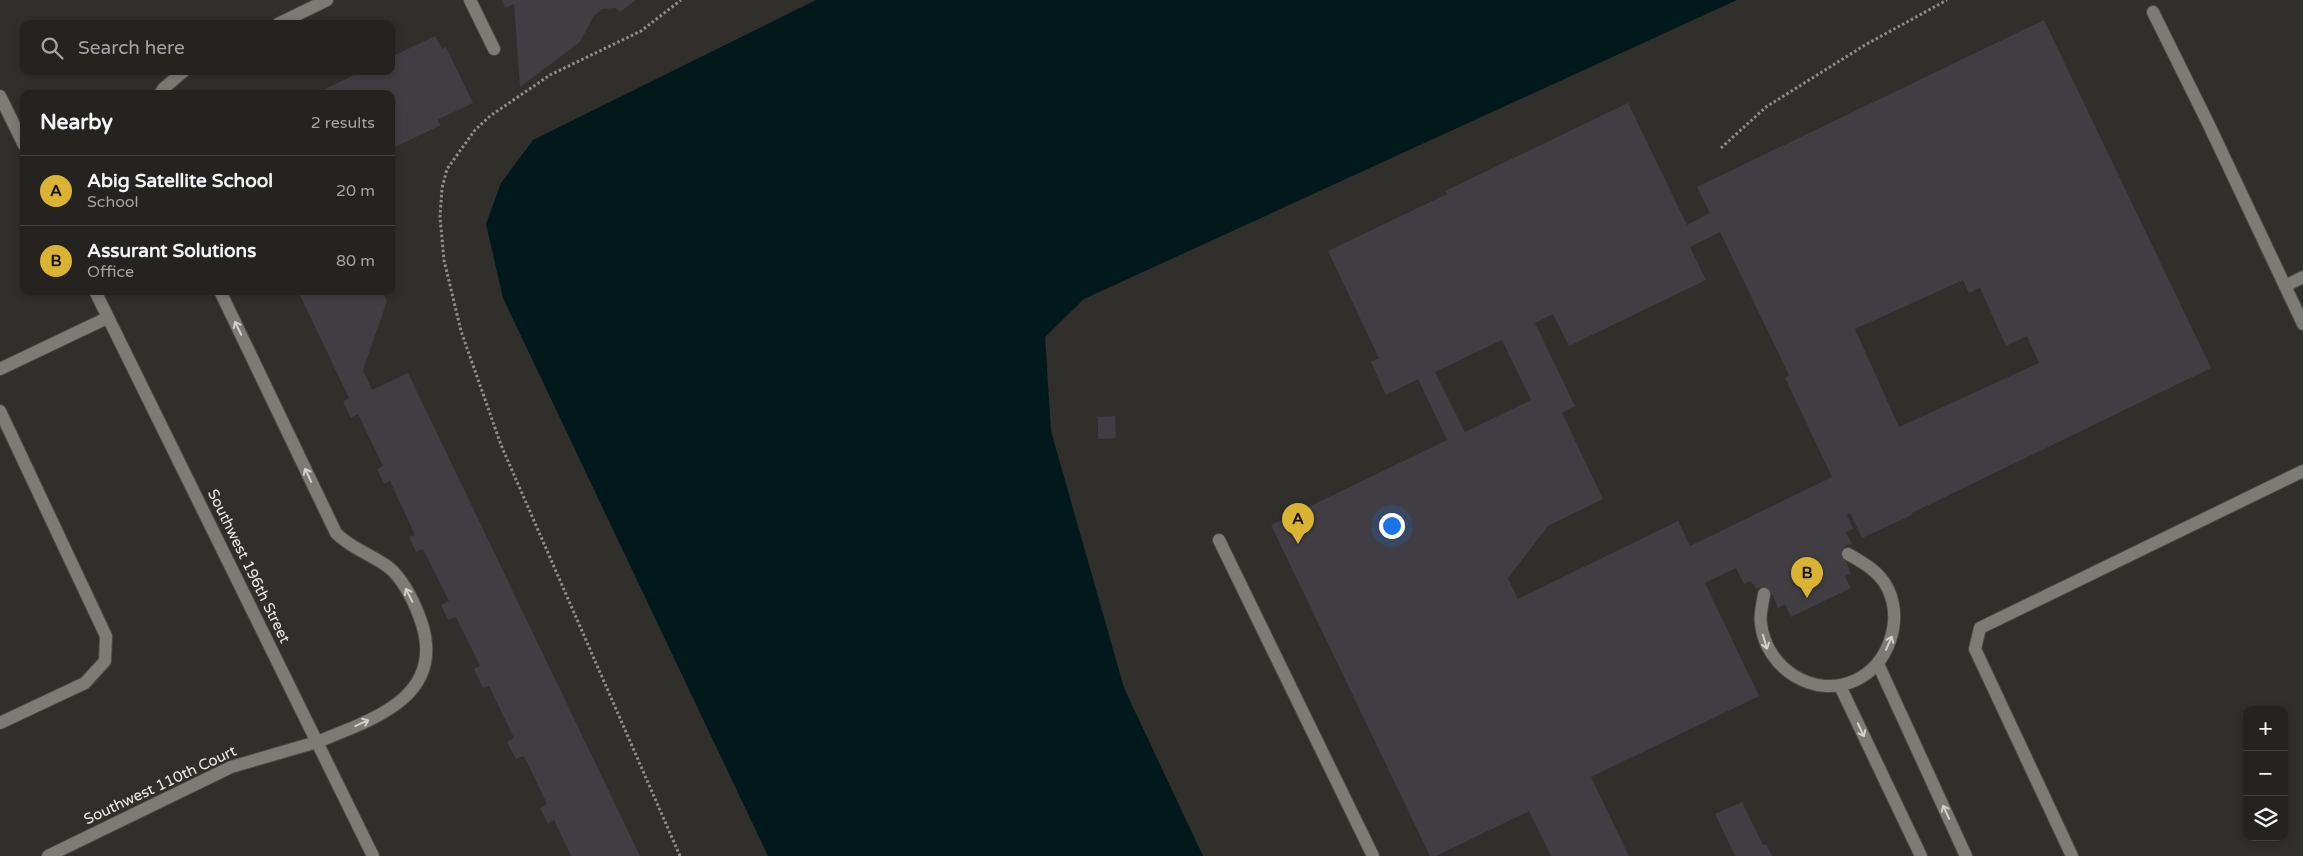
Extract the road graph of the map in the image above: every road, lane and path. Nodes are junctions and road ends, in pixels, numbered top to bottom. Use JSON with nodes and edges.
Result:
{"nodes":[{"id":1,"x":327,"y":0,"type":"edge"},
{"id":2,"x":470,"y":0,"type":"edge"},
{"id":3,"x":680,"y":0,"type":"edge"},
{"id":4,"x":1947,"y":0,"type":"edge"},
{"id":5,"x":2152,"y":12,"type":"dead end"},
{"id":6,"x":286,"y":20,"type":"edge"},
{"id":7,"x":494,"y":49,"type":"dead end"},
{"id":8,"x":179,"y":75,"type":"edge"},
{"id":9,"x":163,"y":90,"type":"edge"},
{"id":10,"x":0,"y":96,"type":"edge"},
{"id":11,"x":20,"y":137,"type":"edge"},
{"id":12,"x":1721,"y":148,"type":"dead end"},
{"id":13,"x":2303,"y":277,"type":"edge"},
{"id":14,"x":2285,"y":286,"type":"junction"},
{"id":15,"x":97,"y":295,"type":"edge"},
{"id":16,"x":222,"y":295,"type":"edge"},
{"id":17,"x":107,"y":318,"type":"junction"},
{"id":18,"x":2303,"y":324,"type":"edge"},
{"id":19,"x":0,"y":369,"type":"edge"},
{"id":20,"x":0,"y":411,"type":"edge"},
{"id":21,"x":2303,"y":471,"type":"edge"},
{"id":22,"x":1219,"y":540,"type":"dead end"},
{"id":23,"x":1848,"y":554,"type":"dead end"},
{"id":24,"x":1764,"y":594,"type":"dead end"},
{"id":25,"x":1878,"y":664,"type":"junction"},
{"id":26,"x":1840,"y":686,"type":"junction"},
{"id":27,"x":0,"y":722,"type":"edge"},
{"id":28,"x":317,"y":742,"type":"junction"},
{"id":29,"x":48,"y":856,"type":"edge"},
{"id":30,"x":373,"y":856,"type":"edge"},
{"id":31,"x":680,"y":856,"type":"edge"},
{"id":32,"x":1373,"y":856,"type":"edge"},
{"id":33,"x":1921,"y":856,"type":"edge"},
{"id":34,"x":1966,"y":856,"type":"edge"},
{"id":35,"x":2072,"y":856,"type":"edge"}],
"edges":[{"from":1,"to":6,"type":"street"},
{"from":2,"to":7,"type":"street"},
{"from":3,"to":31,"type":"path"},
{"from":4,"to":12,"type":"path"},
{"from":5,"to":14,"type":"street"},
{"from":8,"to":9,"type":"street"},
{"from":10,"to":11,"type":"street"},
{"from":13,"to":14,"type":"street"},
{"from":14,"to":18,"type":"street"},
{"from":15,"to":17,"type":"street","name":"Southwest 196th Street"},
{"from":28,"to":16,"type":"street","name":"Southwest 110th Court","one_way":true},
{"from":17,"to":19,"type":"street"},
{"from":17,"to":28,"type":"street","name":"Southwest 196th Street"},
{"from":20,"to":27,"type":"street"},
{"from":21,"to":35,"type":"street"},
{"from":22,"to":32,"type":"street"},
{"from":25,"to":23,"type":"street","one_way":true},
{"from":24,"to":26,"type":"street","one_way":true},
{"from":25,"to":26,"type":"street"},
{"from":34,"to":25,"type":"street","one_way":true},
{"from":26,"to":33,"type":"street","one_way":true},
{"from":28,"to":29,"type":"street","name":"Southwest 110th Court"},
{"from":28,"to":30,"type":"street","name":"Southwest 196th Street"}]}
